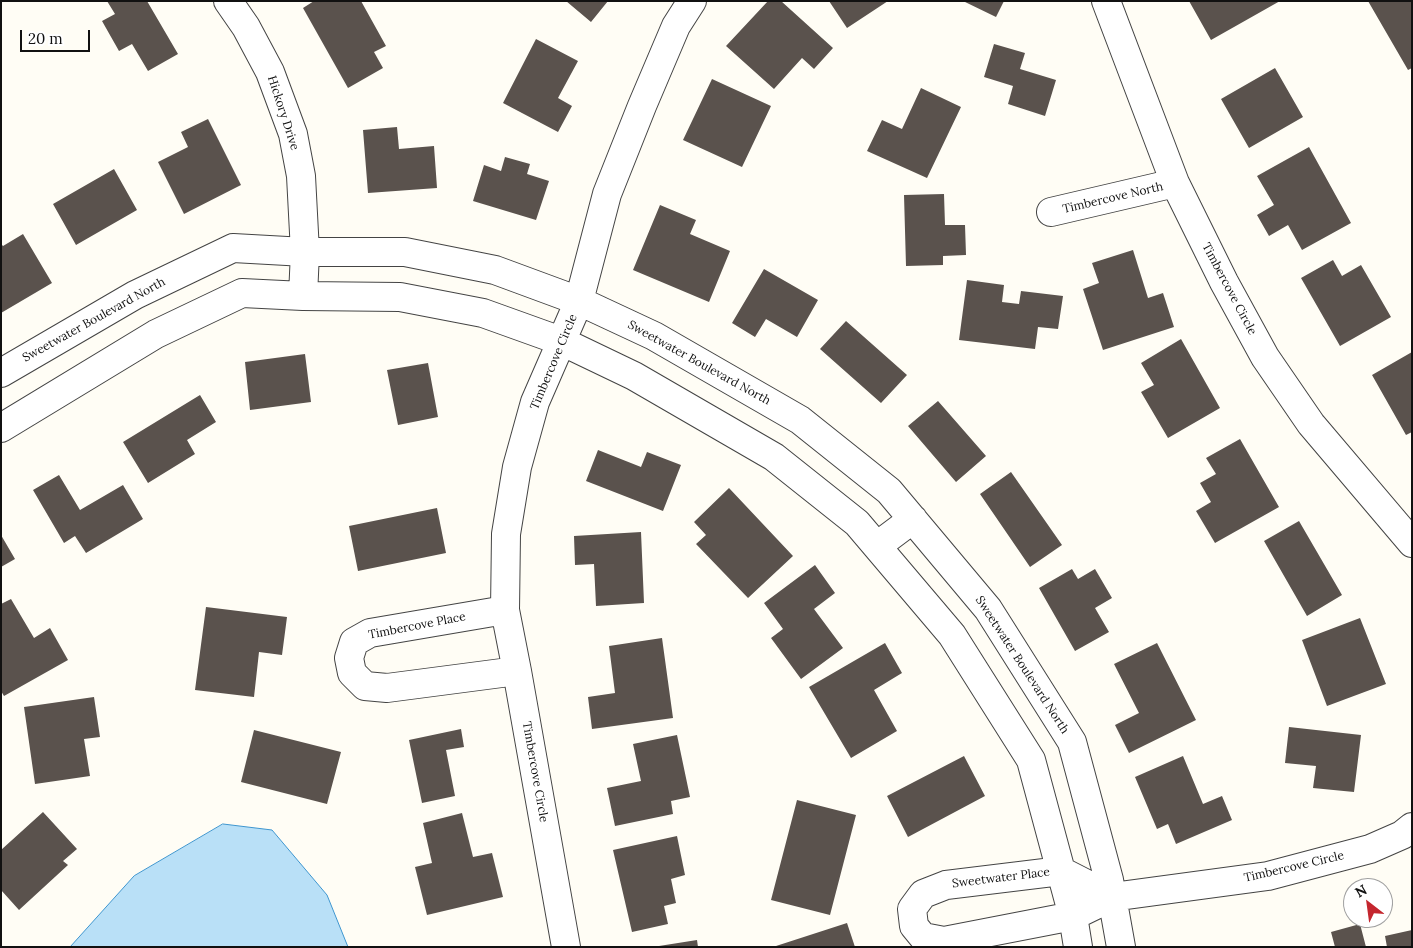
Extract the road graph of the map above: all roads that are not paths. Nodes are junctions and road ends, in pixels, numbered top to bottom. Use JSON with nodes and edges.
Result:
{"nodes":[{"id":1,"x":228,"y":1,"type":"edge"},
{"id":2,"x":692,"y":1,"type":"edge"},
{"id":3,"x":1106,"y":1,"type":"edge"},
{"id":4,"x":1175,"y":183,"type":"junction"},
{"id":5,"x":1051,"y":212,"type":"dead end"},
{"id":6,"x":305,"y":252,"type":"junction"},
{"id":7,"x":303,"y":296,"type":"junction"},
{"id":8,"x":579,"y":301,"type":"junction"},
{"id":9,"x":562,"y":342,"type":"junction"},
{"id":10,"x":1,"y":373,"type":"edge"},
{"id":11,"x":1,"y":428,"type":"edge"},
{"id":12,"x":912,"y":519,"type":"junction"},
{"id":13,"x":1412,"y":543,"type":"edge"},
{"id":14,"x":877,"y":546,"type":"junction"},
{"id":15,"x":505,"y":610,"type":"junction"},
{"id":16,"x":517,"y":671,"type":"junction"},
{"id":17,"x":1412,"y":827,"type":"edge"},
{"id":18,"x":1061,"y":871,"type":"junction"},
{"id":19,"x":1112,"y":897,"type":"junction"},
{"id":20,"x":1073,"y":916,"type":"junction"},
{"id":21,"x":566,"y":947,"type":"edge"},
{"id":22,"x":1078,"y":947,"type":"edge"},
{"id":23,"x":1121,"y":947,"type":"edge"}],
"edges":[{"from":1,"to":6,"type":"street","name":"Hickory Drive"},
{"from":2,"to":8,"type":"street","name":"Timbercove Circle"},
{"from":3,"to":4,"type":"street","name":"Timbercove Circle"},
{"from":4,"to":5,"type":"street","name":"Timbercove North"},
{"from":4,"to":13,"type":"street","name":"Timbercove Circle"},
{"from":6,"to":7,"type":"street","name":"Hickory Drive"},
{"from":6,"to":8,"type":"street","name":"Sweetwater Boulevard North"},
{"from":6,"to":10,"type":"street","name":"Sweetwater Boulevard North"},
{"from":7,"to":9,"type":"street"},
{"from":7,"to":11,"type":"street"},
{"from":8,"to":9,"type":"street","name":"Timbercove Circle"},
{"from":8,"to":12,"type":"street","name":"Sweetwater Boulevard North"},
{"from":9,"to":14,"type":"street"},
{"from":9,"to":15,"type":"street","name":"Timbercove Circle"},
{"from":12,"to":14,"type":"street"},
{"from":12,"to":19,"type":"street","name":"Sweetwater Boulevard North"},
{"from":14,"to":18,"type":"street"},
{"from":15,"to":16,"type":"street","name":"Timbercove Circle"},
{"from":15,"to":16,"type":"street","name":"Timbercove Place"},
{"from":16,"to":21,"type":"street","name":"Timbercove Circle"},
{"from":17,"to":19,"type":"street","name":"Timbercove Circle"},
{"from":18,"to":19,"type":"street","name":"Sweetwater Place"},
{"from":18,"to":20,"type":"street"},
{"from":18,"to":20,"type":"street","name":"Sweetwater Place"},
{"from":19,"to":20,"type":"street","name":"Sweetwater Place"},
{"from":19,"to":23,"type":"street","name":"Sweetwater Boulevard North"},
{"from":20,"to":22,"type":"street"}]}
